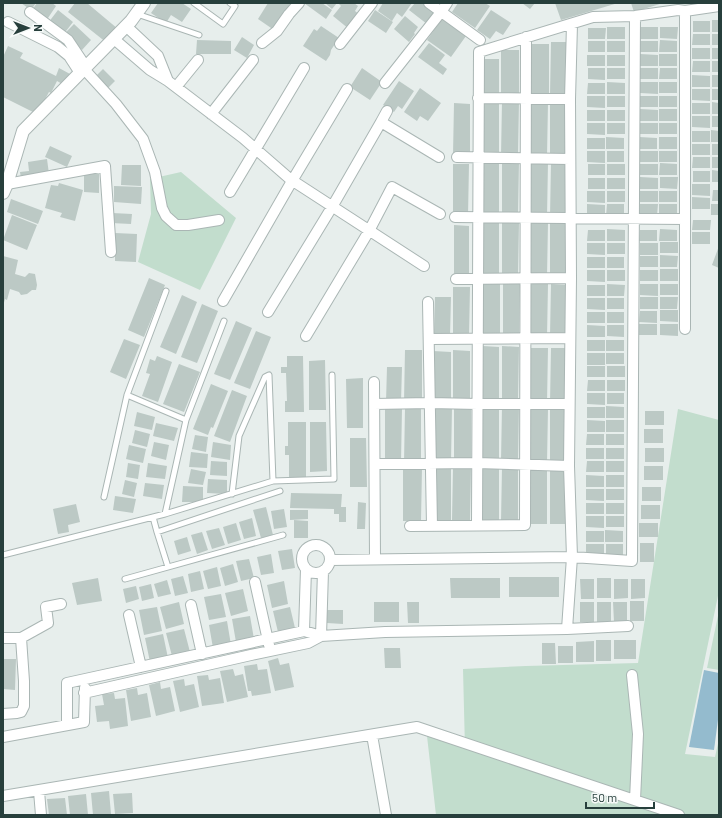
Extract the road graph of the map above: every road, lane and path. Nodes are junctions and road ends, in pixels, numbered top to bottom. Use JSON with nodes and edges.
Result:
{"nodes":[{"id":1,"x":144,"y":3,"type":"edge"},
{"id":2,"x":194,"y":3,"type":"edge"},
{"id":3,"x":230,"y":3,"type":"edge"},
{"id":4,"x":300,"y":3,"type":"edge"},
{"id":5,"x":372,"y":3,"type":"edge"},
{"id":6,"x":429,"y":3,"type":"edge"},
{"id":7,"x":447,"y":3,"type":"edge"},
{"id":8,"x":719,"y":6,"type":"edge"},
{"id":9,"x":685,"y":11,"type":"junction"},
{"id":10,"x":30,"y":12,"type":"dead end"},
{"id":11,"x":441,"y":12,"type":"junction"},
{"id":12,"x":136,"y":14,"type":"junction"},
{"id":13,"x":635,"y":16,"type":"junction"},
{"id":14,"x":8,"y":22,"type":"dead end"},
{"id":15,"x":572,"y":24,"type":"junction"},
{"id":16,"x":126,"y":26,"type":"junction"},
{"id":17,"x":199,"y":35,"type":"dead end"},
{"id":18,"x":526,"y":37,"type":"junction"},
{"id":19,"x":114,"y":39,"type":"junction"},
{"id":20,"x":480,"y":40,"type":"dead end"},
{"id":21,"x":262,"y":43,"type":"dead end"},
{"id":22,"x":340,"y":44,"type":"dead end"},
{"id":23,"x":198,"y":60,"type":"dead end"},
{"id":24,"x":253,"y":60,"type":"dead end"},
{"id":25,"x":304,"y":68,"type":"dead end"},
{"id":26,"x":83,"y":70,"type":"junction"},
{"id":27,"x":385,"y":83,"type":"dead end"},
{"id":28,"x":172,"y":84,"type":"junction"},
{"id":29,"x":347,"y":89,"type":"dead end"},
{"id":30,"x":478,"y":98,"type":"junction"},
{"id":31,"x":526,"y":99,"type":"junction"},
{"id":32,"x":570,"y":100,"type":"junction"},
{"id":33,"x":387,"y":111,"type":"dead end"},
{"id":34,"x":211,"y":114,"type":"junction"},
{"id":35,"x":381,"y":122,"type":"junction"},
{"id":36,"x":256,"y":149,"type":"junction"},
{"id":37,"x":456,"y":156,"type":"dead end"},
{"id":38,"x":439,"y":157,"type":"dead end"},
{"id":39,"x":478,"y":157,"type":"junction"},
{"id":40,"x":526,"y":158,"type":"junction"},
{"id":41,"x":570,"y":159,"type":"junction"},
{"id":42,"x":292,"y":181,"type":"junction"},
{"id":43,"x":5,"y":188,"type":"edge"},
{"id":44,"x":230,"y":192,"type":"dead end"},
{"id":45,"x":332,"y":207,"type":"junction"},
{"id":46,"x":440,"y":214,"type":"dead end"},
{"id":47,"x":455,"y":217,"type":"dead end"},
{"id":48,"x":478,"y":217,"type":"junction"},
{"id":49,"x":526,"y":218,"type":"junction"},
{"id":50,"x":570,"y":218,"type":"junction"},
{"id":51,"x":634,"y":219,"type":"junction"},
{"id":52,"x":685,"y":219,"type":"junction"},
{"id":53,"x":218,"y":220,"type":"dead end"},
{"id":54,"x":369,"y":230,"type":"junction"},
{"id":55,"x":111,"y":252,"type":"dead end"},
{"id":56,"x":424,"y":266,"type":"dead end"},
{"id":57,"x":526,"y":278,"type":"junction"},
{"id":58,"x":571,"y":278,"type":"junction"},
{"id":59,"x":456,"y":279,"type":"dead end"},
{"id":60,"x":478,"y":279,"type":"junction"},
{"id":61,"x":166,"y":291,"type":"dead end"},
{"id":62,"x":223,"y":301,"type":"dead end"},
{"id":63,"x":428,"y":302,"type":"dead end"},
{"id":64,"x":268,"y":312,"type":"dead end"},
{"id":65,"x":224,"y":322,"type":"dead end"},
{"id":66,"x":685,"y":329,"type":"dead end"},
{"id":67,"x":306,"y":336,"type":"dead end"},
{"id":68,"x":526,"y":338,"type":"junction"},
{"id":69,"x":570,"y":338,"type":"junction"},
{"id":70,"x":428,"y":339,"type":"junction"},
{"id":71,"x":478,"y":339,"type":"junction"},
{"id":72,"x":332,"y":375,"type":"dead end"},
{"id":73,"x":374,"y":382,"type":"dead end"},
{"id":74,"x":128,"y":395,"type":"junction"},
{"id":75,"x":430,"y":403,"type":"junction"},
{"id":76,"x":374,"y":404,"type":"junction"},
{"id":77,"x":478,"y":404,"type":"junction"},
{"id":78,"x":525,"y":404,"type":"junction"},
{"id":79,"x":569,"y":404,"type":"junction"},
{"id":80,"x":186,"y":420,"type":"junction"},
{"id":81,"x":478,"y":463,"type":"junction"},
{"id":82,"x":375,"y":464,"type":"junction"},
{"id":83,"x":431,"y":464,"type":"junction"},
{"id":84,"x":526,"y":465,"type":"junction"},
{"id":85,"x":569,"y":466,"type":"junction"},
{"id":86,"x":274,"y":481,"type":"junction"},
{"id":87,"x":280,"y":491,"type":"dead end"},
{"id":88,"x":232,"y":494,"type":"junction"},
{"id":89,"x":104,"y":497,"type":"dead end"},
{"id":90,"x":165,"y":514,"type":"junction"},
{"id":91,"x":153,"y":517,"type":"junction"},
{"id":92,"x":477,"y":525,"type":"junction"},
{"id":93,"x":410,"y":526,"type":"dead end"},
{"id":94,"x":432,"y":526,"type":"junction"},
{"id":95,"x":157,"y":532,"type":"junction"},
{"id":96,"x":282,"y":535,"type":"dead end"},
{"id":97,"x":3,"y":555,"type":"edge"},
{"id":98,"x":572,"y":557,"type":"junction"},
{"id":99,"x":375,"y":559,"type":"junction"},
{"id":100,"x":330,"y":560,"type":"junction"},
{"id":101,"x":168,"y":567,"type":"junction"},
{"id":102,"x":306,"y":569,"type":"junction"},
{"id":103,"x":323,"y":571,"type":"junction"},
{"id":104,"x":125,"y":579,"type":"dead end"},
{"id":105,"x":254,"y":582,"type":"dead end"},
{"id":106,"x":61,"y":604,"type":"dead end"},
{"id":107,"x":191,"y":605,"type":"dead end"},
{"id":108,"x":129,"y":615,"type":"dead end"},
{"id":109,"x":628,"y":626,"type":"dead end"},
{"id":110,"x":567,"y":629,"type":"junction"},
{"id":111,"x":304,"y":631,"type":"junction"},
{"id":112,"x":321,"y":636,"type":"junction"},
{"id":113,"x":3,"y":638,"type":"edge"},
{"id":114,"x":21,"y":638,"type":"junction"},
{"id":115,"x":268,"y":639,"type":"junction"},
{"id":116,"x":271,"y":650,"type":"junction"},
{"id":117,"x":202,"y":654,"type":"junction"},
{"id":118,"x":141,"y":668,"type":"junction"},
{"id":119,"x":632,"y":675,"type":"dead end"},
{"id":120,"x":85,"y":680,"type":"junction"},
{"id":121,"x":84,"y":694,"type":"junction"},
{"id":122,"x":3,"y":714,"type":"edge"},
{"id":123,"x":67,"y":724,"type":"junction"},
{"id":124,"x":372,"y":735,"type":"junction"},
{"id":125,"x":3,"y":737,"type":"edge"},
{"id":126,"x":39,"y":791,"type":"junction"},
{"id":127,"x":3,"y":796,"type":"edge"},
{"id":128,"x":635,"y":800,"type":"junction"},
{"id":129,"x":41,"y":815,"type":"edge"},
{"id":130,"x":386,"y":815,"type":"edge"},
{"id":131,"x":679,"y":815,"type":"edge"}],
"edges":[{"from":1,"to":12,"type":"street"},
{"from":2,"to":3,"type":"lane"},
{"from":4,"to":21,"type":"street"},
{"from":5,"to":22,"type":"street"},
{"from":6,"to":11,"type":"street"},
{"from":7,"to":11,"type":"street"},
{"from":8,"to":9,"type":"street"},
{"from":9,"to":13,"type":"street"},
{"from":9,"to":52,"type":"street"},
{"from":10,"to":26,"type":"street"},
{"from":11,"to":20,"type":"street"},
{"from":11,"to":27,"type":"street"},
{"from":12,"to":16,"type":"street"},
{"from":12,"to":17,"type":"lane"},
{"from":13,"to":15,"type":"street"},
{"from":13,"to":51,"type":"street"},
{"from":14,"to":26,"type":"street"},
{"from":15,"to":18,"type":"street"},
{"from":15,"to":32,"type":"street"},
{"from":16,"to":19,"type":"street"},
{"from":16,"to":28,"type":"street"},
{"from":18,"to":30,"type":"street"},
{"from":18,"to":31,"type":"street"},
{"from":19,"to":26,"type":"street"},
{"from":19,"to":28,"type":"street"},
{"from":23,"to":28,"type":"street"},
{"from":24,"to":34,"type":"street"},
{"from":25,"to":36,"type":"street"},
{"from":26,"to":43,"type":"street"},
{"from":26,"to":53,"type":"street"},
{"from":28,"to":34,"type":"street"},
{"from":29,"to":42,"type":"street"},
{"from":30,"to":31,"type":"street"},
{"from":30,"to":39,"type":"street"},
{"from":31,"to":32,"type":"street"},
{"from":31,"to":40,"type":"street"},
{"from":32,"to":41,"type":"street"},
{"from":33,"to":35,"type":"street"},
{"from":34,"to":36,"type":"street"},
{"from":35,"to":38,"type":"street"},
{"from":35,"to":45,"type":"street"},
{"from":36,"to":42,"type":"street"},
{"from":36,"to":44,"type":"street"},
{"from":37,"to":39,"type":"street"},
{"from":39,"to":40,"type":"street"},
{"from":39,"to":48,"type":"street"},
{"from":40,"to":41,"type":"street"},
{"from":40,"to":49,"type":"street"},
{"from":41,"to":50,"type":"street"},
{"from":42,"to":45,"type":"street"},
{"from":42,"to":62,"type":"street"},
{"from":43,"to":55,"type":"street"},
{"from":45,"to":54,"type":"street"},
{"from":45,"to":64,"type":"street"},
{"from":46,"to":54,"type":"street"},
{"from":47,"to":48,"type":"street"},
{"from":48,"to":49,"type":"street"},
{"from":48,"to":60,"type":"street"},
{"from":49,"to":50,"type":"street"},
{"from":49,"to":57,"type":"street"},
{"from":50,"to":51,"type":"street"},
{"from":50,"to":58,"type":"street"},
{"from":51,"to":52,"type":"street"},
{"from":51,"to":98,"type":"street"},
{"from":52,"to":66,"type":"street"},
{"from":54,"to":56,"type":"street"},
{"from":54,"to":67,"type":"street"},
{"from":57,"to":58,"type":"street"},
{"from":57,"to":60,"type":"street"},
{"from":57,"to":68,"type":"street"},
{"from":58,"to":69,"type":"street"},
{"from":59,"to":60,"type":"street"},
{"from":60,"to":71,"type":"street"},
{"from":61,"to":74,"type":"lane"},
{"from":63,"to":70,"type":"street"},
{"from":65,"to":80,"type":"lane"},
{"from":68,"to":69,"type":"street"},
{"from":68,"to":71,"type":"street"},
{"from":68,"to":78,"type":"street"},
{"from":69,"to":79,"type":"street"},
{"from":70,"to":71,"type":"street"},
{"from":70,"to":75,"type":"street"},
{"from":71,"to":77,"type":"street"},
{"from":72,"to":86,"type":"lane"},
{"from":73,"to":76,"type":"street"},
{"from":74,"to":80,"type":"lane"},
{"from":74,"to":89,"type":"lane"},
{"from":75,"to":76,"type":"street"},
{"from":75,"to":77,"type":"street"},
{"from":75,"to":83,"type":"street"},
{"from":76,"to":82,"type":"street"},
{"from":77,"to":78,"type":"street"},
{"from":77,"to":81,"type":"street"},
{"from":78,"to":79,"type":"street"},
{"from":78,"to":84,"type":"street"},
{"from":79,"to":85,"type":"street"},
{"from":80,"to":90,"type":"lane"},
{"from":81,"to":83,"type":"street"},
{"from":81,"to":84,"type":"street"},
{"from":81,"to":92,"type":"street"},
{"from":82,"to":83,"type":"street"},
{"from":82,"to":99,"type":"street"},
{"from":83,"to":94,"type":"street"},
{"from":84,"to":85,"type":"street"},
{"from":84,"to":92,"type":"street"},
{"from":85,"to":98,"type":"street"},
{"from":86,"to":88,"type":"lane"},
{"from":86,"to":88,"type":"lane"},
{"from":87,"to":95,"type":"lane"},
{"from":88,"to":90,"type":"lane"},
{"from":90,"to":91,"type":"lane"},
{"from":91,"to":95,"type":"lane"},
{"from":91,"to":97,"type":"lane"},
{"from":92,"to":94,"type":"street"},
{"from":93,"to":94,"type":"street"},
{"from":95,"to":101,"type":"lane"},
{"from":96,"to":101,"type":"lane"},
{"from":98,"to":99,"type":"street"},
{"from":98,"to":110,"type":"street"},
{"from":99,"to":100,"type":"street"},
{"from":100,"to":102,"type":"street"},
{"from":100,"to":103,"type":"street"},
{"from":101,"to":104,"type":"lane"},
{"from":102,"to":103,"type":"street"},
{"from":102,"to":111,"type":"street"},
{"from":103,"to":112,"type":"street"},
{"from":105,"to":115,"type":"street"},
{"from":106,"to":114,"type":"street"},
{"from":107,"to":117,"type":"street"},
{"from":108,"to":118,"type":"street"},
{"from":109,"to":110,"type":"street"},
{"from":110,"to":112,"type":"street"},
{"from":111,"to":112,"type":"street"},
{"from":111,"to":115,"type":"street"},
{"from":112,"to":116,"type":"street"},
{"from":113,"to":114,"type":"street"},
{"from":114,"to":122,"type":"street"},
{"from":115,"to":116,"type":"street"},
{"from":115,"to":117,"type":"street"},
{"from":116,"to":121,"type":"street"},
{"from":117,"to":118,"type":"street"},
{"from":118,"to":120,"type":"street"},
{"from":119,"to":128,"type":"street"},
{"from":120,"to":121,"type":"street"},
{"from":120,"to":123,"type":"street"},
{"from":121,"to":123,"type":"street"},
{"from":123,"to":125,"type":"street"},
{"from":124,"to":126,"type":"street"},
{"from":124,"to":128,"type":"street"},
{"from":124,"to":130,"type":"street"},
{"from":126,"to":127,"type":"street"},
{"from":126,"to":129,"type":"street"},
{"from":128,"to":131,"type":"street"}]}
